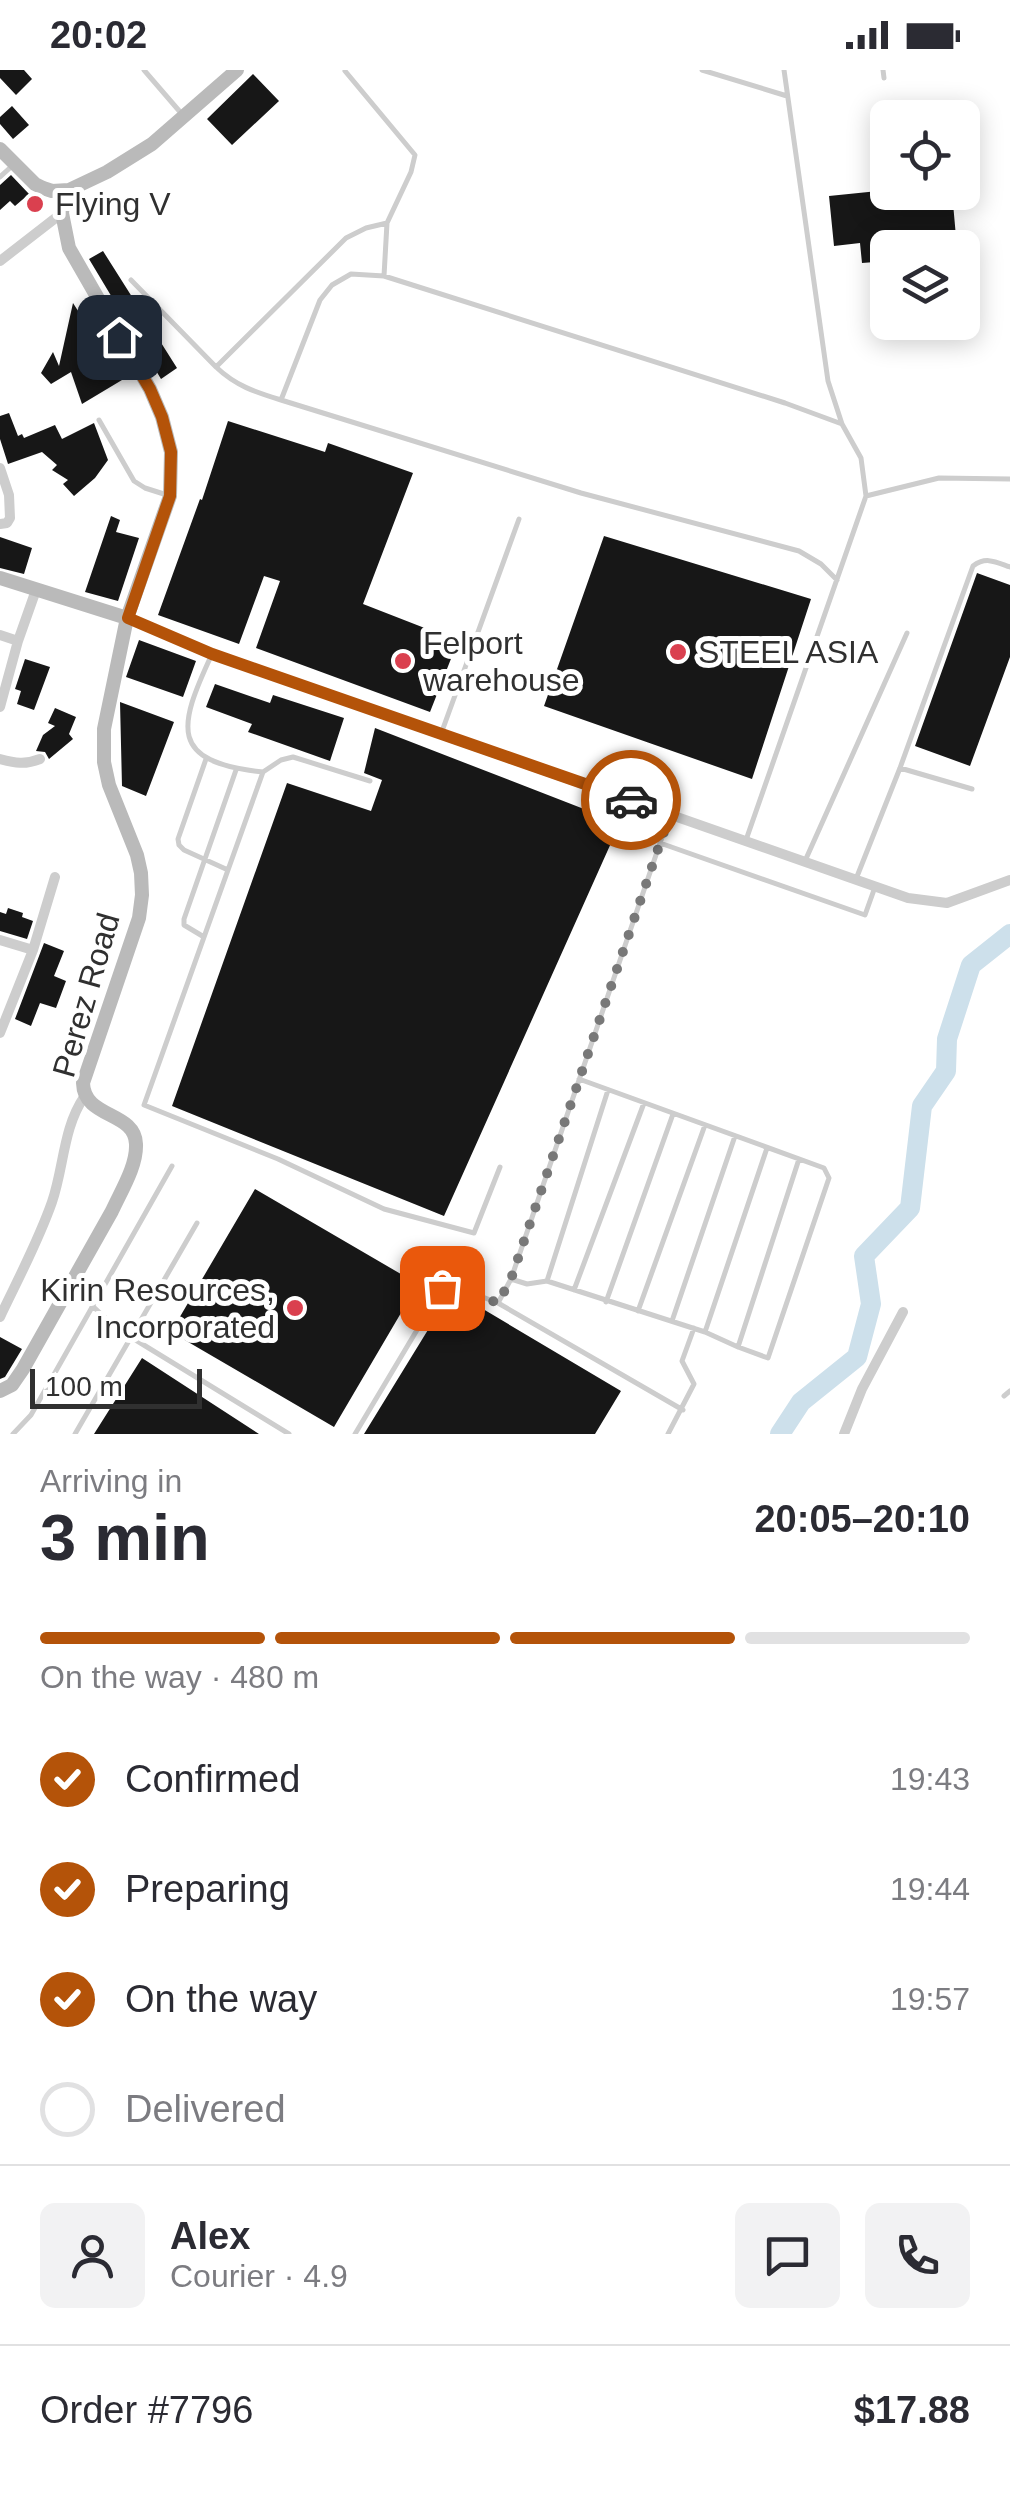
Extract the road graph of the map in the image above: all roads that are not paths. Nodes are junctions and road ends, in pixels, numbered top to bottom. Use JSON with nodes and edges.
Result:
{"nodes":[{"id":1,"x":144,"y":70,"type":"edge"},
{"id":2,"x":237,"y":70,"type":"edge"},
{"id":3,"x":702,"y":70,"type":"edge"},
{"id":4,"x":784,"y":70,"type":"edge"},
{"id":5,"x":883,"y":70,"type":"edge"},
{"id":6,"x":344,"y":71,"type":"edge"},
{"id":7,"x":884,"y":78,"type":"dead end"},
{"id":8,"x":788,"y":96,"type":"junction"},
{"id":9,"x":184,"y":117,"type":"junction"},
{"id":10,"x":1,"y":151,"type":"edge"},
{"id":11,"x":14,"y":164,"type":"junction"},
{"id":12,"x":0,"y":177,"type":"edge"},
{"id":13,"x":69,"y":190,"type":"junction"},
{"id":14,"x":62,"y":212,"type":"junction"},
{"id":15,"x":387,"y":223,"type":"junction"},
{"id":16,"x":0,"y":261,"type":"edge"},
{"id":17,"x":384,"y":276,"type":"junction"},
{"id":18,"x":132,"y":280,"type":"dead end"},
{"id":19,"x":216,"y":367,"type":"junction"},
{"id":20,"x":281,"y":400,"type":"junction"},
{"id":21,"x":98,"y":420,"type":"dead end"},
{"id":22,"x":842,"y":424,"type":"junction"},
{"id":23,"x":0,"y":468,"type":"edge"},
{"id":24,"x":1010,"y":479,"type":"edge"},
{"id":25,"x":170,"y":496,"type":"junction"},
{"id":26,"x":866,"y":496,"type":"junction"},
{"id":27,"x":518,"y":519,"type":"dead end"},
{"id":28,"x":3,"y":523,"type":"edge"},
{"id":29,"x":1010,"y":567,"type":"edge"},
{"id":30,"x":0,"y":578,"type":"edge"},
{"id":31,"x":837,"y":580,"type":"junction"},
{"id":32,"x":36,"y":590,"type":"junction"},
{"id":33,"x":128,"y":618,"type":"junction"},
{"id":34,"x":907,"y":633,"type":"dead end"},
{"id":35,"x":0,"y":636,"type":"edge"},
{"id":36,"x":18,"y":641,"type":"junction"},
{"id":37,"x":212,"y":654,"type":"junction"},
{"id":38,"x":2,"y":691,"type":"edge"},
{"id":39,"x":0,"y":706,"type":"edge"},
{"id":40,"x":441,"y":734,"type":"junction"},
{"id":41,"x":0,"y":759,"type":"edge"},
{"id":42,"x":40,"y":759,"type":"dead end"},
{"id":43,"x":206,"y":759,"type":"junction"},
{"id":44,"x":900,"y":768,"type":"junction"},
{"id":45,"x":236,"y":769,"type":"junction"},
{"id":46,"x":263,"y":772,"type":"junction"},
{"id":47,"x":370,"y":781,"type":"dead end"},
{"id":48,"x":972,"y":790,"type":"dead end"},
{"id":49,"x":670,"y":814,"type":"junction"},
{"id":50,"x":746,"y":840,"type":"junction"},
{"id":51,"x":660,"y":843,"type":"junction"},
{"id":52,"x":204,"y":860,"type":"junction"},
{"id":53,"x":805,"y":861,"type":"junction"},
{"id":54,"x":228,"y":870,"type":"junction"},
{"id":55,"x":55,"y":877,"type":"dead end"},
{"id":56,"x":856,"y":880,"type":"junction"},
{"id":57,"x":1010,"y":880,"type":"edge"},
{"id":58,"x":875,"y":886,"type":"junction"},
{"id":59,"x":204,"y":937,"type":"junction"},
{"id":60,"x":0,"y":940,"type":"edge"},
{"id":61,"x":33,"y":950,"type":"junction"},
{"id":62,"x":0,"y":993,"type":"edge"},
{"id":63,"x":16,"y":998,"type":"junction"},
{"id":64,"x":0,"y":1033,"type":"edge"},
{"id":65,"x":578,"y":1079,"type":"junction"},
{"id":66,"x":608,"y":1090,"type":"junction"},
{"id":67,"x":84,"y":1097,"type":"junction"},
{"id":68,"x":644,"y":1103,"type":"junction"},
{"id":69,"x":673,"y":1114,"type":"junction"},
{"id":70,"x":705,"y":1125,"type":"junction"},
{"id":71,"x":735,"y":1136,"type":"junction"},
{"id":72,"x":767,"y":1148,"type":"junction"},
{"id":73,"x":799,"y":1160,"type":"junction"},
{"id":74,"x":172,"y":1166,"type":"dead end"},
{"id":75,"x":500,"y":1167,"type":"dead end"},
{"id":76,"x":197,"y":1223,"type":"dead end"},
{"id":77,"x":511,"y":1279,"type":"junction"},
{"id":78,"x":547,"y":1281,"type":"junction"},
{"id":79,"x":68,"y":1289,"type":"junction"},
{"id":80,"x":574,"y":1290,"type":"junction"},
{"id":81,"x":606,"y":1302,"type":"junction"},
{"id":82,"x":498,"y":1303,"type":"junction"},
{"id":83,"x":92,"y":1306,"type":"junction"},
{"id":84,"x":638,"y":1311,"type":"junction"},
{"id":85,"x":903,"y":1312,"type":"dead end"},
{"id":86,"x":0,"y":1318,"type":"edge"},
{"id":87,"x":672,"y":1321,"type":"junction"},
{"id":88,"x":694,"y":1328,"type":"junction"},
{"id":89,"x":705,"y":1332,"type":"junction"},
{"id":90,"x":131,"y":1338,"type":"junction"},
{"id":91,"x":738,"y":1347,"type":"junction"},
{"id":92,"x":1010,"y":1390,"type":"edge"},
{"id":93,"x":0,"y":1391,"type":"edge"},
{"id":94,"x":1004,"y":1396,"type":"dead end"},
{"id":95,"x":683,"y":1410,"type":"junction"},
{"id":96,"x":13,"y":1434,"type":"edge"},
{"id":97,"x":75,"y":1434,"type":"edge"},
{"id":98,"x":289,"y":1434,"type":"edge"},
{"id":99,"x":355,"y":1434,"type":"edge"},
{"id":100,"x":668,"y":1434,"type":"edge"},
{"id":101,"x":844,"y":1434,"type":"edge"}],
"edges":[{"from":1,"to":9,"type":"lane"},
{"from":2,"to":9,"type":"street"},
{"from":3,"to":8,"type":"lane"},
{"from":4,"to":8,"type":"lane"},
{"from":5,"to":7,"type":"lane"},
{"from":6,"to":15,"type":"lane"},
{"from":8,"to":22,"type":"lane"},
{"from":9,"to":13,"type":"street"},
{"from":10,"to":11,"type":"street"},
{"from":11,"to":12,"type":"lane"},
{"from":11,"to":13,"type":"street"},
{"from":13,"to":14,"type":"street"},
{"from":14,"to":16,"type":"street"},
{"from":14,"to":25,"type":"street","name":"Perez Road"},
{"from":15,"to":17,"type":"lane"},
{"from":15,"to":19,"type":"lane"},
{"from":17,"to":20,"type":"lane"},
{"from":17,"to":22,"type":"lane"},
{"from":18,"to":19,"type":"lane"},
{"from":19,"to":20,"type":"lane"},
{"from":20,"to":31,"type":"lane"},
{"from":21,"to":25,"type":"lane"},
{"from":22,"to":26,"type":"lane"},
{"from":23,"to":28,"type":"street"},
{"from":24,"to":26,"type":"lane"},
{"from":25,"to":33,"type":"street","name":"Perez Road"},
{"from":26,"to":31,"type":"lane"},
{"from":27,"to":40,"type":"lane"},
{"from":29,"to":44,"type":"lane"},
{"from":30,"to":32,"type":"street"},
{"from":31,"to":50,"type":"lane"},
{"from":32,"to":33,"type":"street"},
{"from":32,"to":36,"type":"street"},
{"from":33,"to":37,"type":"street"},
{"from":33,"to":67,"type":"street","name":"Perez Road"},
{"from":34,"to":53,"type":"lane"},
{"from":35,"to":36,"type":"street"},
{"from":36,"to":38,"type":"street"},
{"from":37,"to":40,"type":"street"},
{"from":37,"to":43,"type":"lane"},
{"from":38,"to":39,"type":"street"},
{"from":40,"to":49,"type":"street"},
{"from":41,"to":42,"type":"street"},
{"from":43,"to":45,"type":"lane"},
{"from":43,"to":52,"type":"lane"},
{"from":44,"to":48,"type":"lane"},
{"from":44,"to":56,"type":"lane"},
{"from":45,"to":46,"type":"lane"},
{"from":45,"to":52,"type":"lane"},
{"from":46,"to":47,"type":"lane"},
{"from":46,"to":54,"type":"lane"},
{"from":49,"to":50,"type":"street"},
{"from":49,"to":51,"type":"lane"},
{"from":50,"to":53,"type":"street"},
{"from":51,"to":58,"type":"lane"},
{"from":51,"to":65,"type":"lane"},
{"from":52,"to":54,"type":"lane"},
{"from":52,"to":59,"type":"lane"},
{"from":53,"to":56,"type":"street"},
{"from":54,"to":59,"type":"lane"},
{"from":55,"to":61,"type":"street"},
{"from":56,"to":58,"type":"street"},
{"from":57,"to":58,"type":"street"},
{"from":59,"to":75,"type":"lane"},
{"from":60,"to":61,"type":"street"},
{"from":61,"to":63,"type":"street"},
{"from":62,"to":63,"type":"street"},
{"from":63,"to":64,"type":"street"},
{"from":65,"to":66,"type":"lane"},
{"from":65,"to":77,"type":"lane"},
{"from":66,"to":68,"type":"lane"},
{"from":66,"to":78,"type":"lane"},
{"from":67,"to":79,"type":"street","name":"Perez Road"},
{"from":67,"to":86,"type":"street"},
{"from":68,"to":69,"type":"lane"},
{"from":68,"to":80,"type":"lane"},
{"from":69,"to":70,"type":"lane"},
{"from":69,"to":81,"type":"lane"},
{"from":70,"to":71,"type":"lane"},
{"from":70,"to":84,"type":"lane"},
{"from":71,"to":72,"type":"lane"},
{"from":71,"to":87,"type":"lane"},
{"from":72,"to":73,"type":"lane"},
{"from":72,"to":89,"type":"lane"},
{"from":73,"to":91,"type":"lane"},
{"from":73,"to":91,"type":"lane"},
{"from":74,"to":83,"type":"lane"},
{"from":76,"to":90,"type":"lane"},
{"from":77,"to":78,"type":"lane"},
{"from":77,"to":82,"type":"lane"},
{"from":78,"to":80,"type":"lane"},
{"from":79,"to":83,"type":"lane"},
{"from":79,"to":93,"type":"street","name":"Perez Road"},
{"from":80,"to":81,"type":"lane"},
{"from":81,"to":84,"type":"lane"},
{"from":82,"to":95,"type":"lane"},
{"from":82,"to":99,"type":"lane"},
{"from":83,"to":90,"type":"lane"},
{"from":83,"to":96,"type":"lane"},
{"from":84,"to":87,"type":"lane"},
{"from":85,"to":101,"type":"street"},
{"from":87,"to":88,"type":"lane"},
{"from":88,"to":89,"type":"lane"},
{"from":88,"to":95,"type":"lane"},
{"from":89,"to":91,"type":"lane"},
{"from":90,"to":97,"type":"lane"},
{"from":90,"to":98,"type":"lane"},
{"from":92,"to":94,"type":"lane"},
{"from":95,"to":100,"type":"lane"}]}
